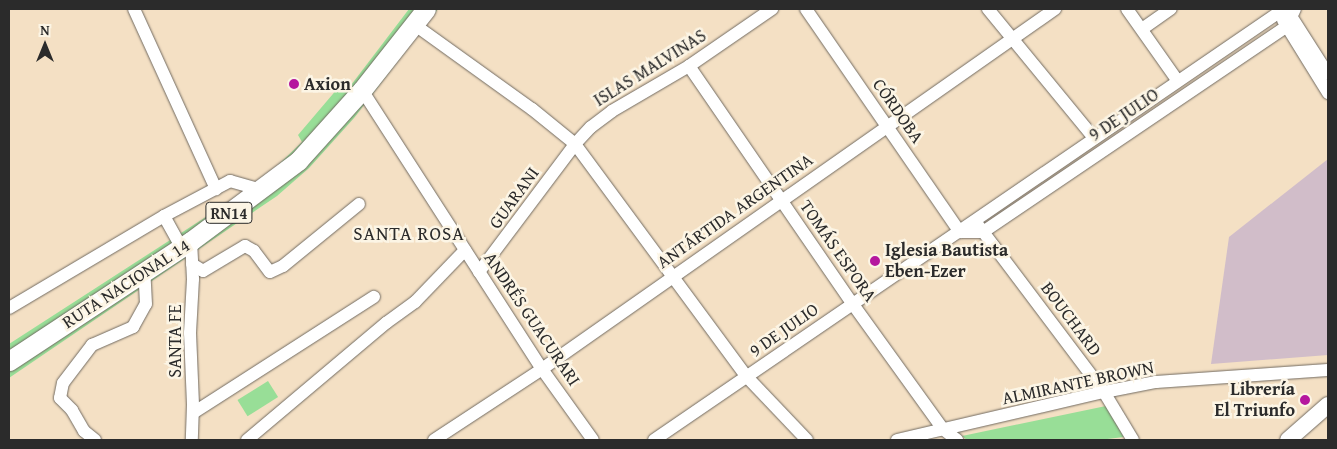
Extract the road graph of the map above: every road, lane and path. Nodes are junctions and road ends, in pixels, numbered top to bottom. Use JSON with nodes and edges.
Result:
{"nodes":[{"id":1,"x":134,"y":9,"type":"edge"},
{"id":2,"x":426,"y":9,"type":"edge"},
{"id":3,"x":772,"y":9,"type":"edge"},
{"id":4,"x":806,"y":9,"type":"edge"},
{"id":5,"x":988,"y":9,"type":"edge"},
{"id":6,"x":1055,"y":9,"type":"edge"},
{"id":7,"x":1127,"y":9,"type":"edge"},
{"id":8,"x":1171,"y":9,"type":"edge"},
{"id":9,"x":1286,"y":13,"type":"edge"},
{"id":10,"x":415,"y":25,"type":"junction"},
{"id":11,"x":1142,"y":29,"type":"junction"},
{"id":12,"x":1012,"y":38,"type":"junction"},
{"id":13,"x":689,"y":66,"type":"junction"},
{"id":14,"x":1328,"y":74,"type":"edge"},
{"id":15,"x":1177,"y":80,"type":"junction"},
{"id":16,"x":362,"y":90,"type":"junction"},
{"id":17,"x":1328,"y":93,"type":"edge"},
{"id":18,"x":888,"y":126,"type":"junction"},
{"id":19,"x":1094,"y":138,"type":"junction"},
{"id":20,"x":575,"y":144,"type":"junction"},
{"id":21,"x":216,"y":188,"type":"junction"},
{"id":22,"x":261,"y":190,"type":"junction"},
{"id":23,"x":781,"y":200,"type":"junction"},
{"id":24,"x":359,"y":204,"type":"dead end"},
{"id":25,"x":164,"y":216,"type":"junction"},
{"id":26,"x":979,"y":226,"type":"junction"},
{"id":27,"x":960,"y":232,"type":"junction"},
{"id":28,"x":186,"y":244,"type":"junction"},
{"id":29,"x":465,"y":250,"type":"junction"},
{"id":30,"x":192,"y":264,"type":"junction"},
{"id":31,"x":144,"y":271,"type":"junction"},
{"id":32,"x":479,"y":272,"type":"junction"},
{"id":33,"x":671,"y":276,"type":"junction"},
{"id":34,"x":374,"y":297,"type":"dead end"},
{"id":35,"x":852,"y":303,"type":"junction"},
{"id":36,"x":9,"y":308,"type":"edge"},
{"id":37,"x":9,"y":361,"type":"edge"},
{"id":38,"x":542,"y":369,"type":"junction"},
{"id":39,"x":1328,"y":370,"type":"edge"},
{"id":40,"x":747,"y":377,"type":"junction"},
{"id":41,"x":1104,"y":392,"type":"junction"},
{"id":42,"x":1326,"y":410,"type":"edge"},
{"id":43,"x":193,"y":413,"type":"junction"},
{"id":44,"x":943,"y":429,"type":"junction"},
{"id":45,"x":95,"y":440,"type":"edge"},
{"id":46,"x":192,"y":440,"type":"edge"},
{"id":47,"x":247,"y":440,"type":"edge"},
{"id":48,"x":434,"y":440,"type":"edge"},
{"id":49,"x":593,"y":440,"type":"edge"},
{"id":50,"x":654,"y":440,"type":"edge"},
{"id":51,"x":807,"y":440,"type":"edge"},
{"id":52,"x":897,"y":440,"type":"edge"},
{"id":53,"x":957,"y":440,"type":"edge"},
{"id":54,"x":1133,"y":440,"type":"edge"},
{"id":55,"x":1288,"y":440,"type":"edge"}],
"edges":[{"from":1,"to":21,"type":"street"},
{"from":2,"to":10,"type":"highway","name":"RUTA NACIONAL 14","number":"RN14"},
{"from":3,"to":13,"type":"street","name":"ISLAS MALVINAS"},
{"from":4,"to":18,"type":"street","name":"CÓRDOBA"},
{"from":5,"to":12,"type":"street"},
{"from":6,"to":12,"type":"street","name":"ANTÁRTIDA ARGENTINA"},
{"from":7,"to":11,"type":"street"},
{"from":8,"to":11,"type":"street"},
{"from":9,"to":14,"type":"street"},
{"from":9,"to":15,"type":"street","name":"9 DE JULIO"},
{"from":9,"to":17,"type":"street"},
{"from":9,"to":26,"type":"street","name":"9 DE JULIO"},
{"from":10,"to":16,"type":"highway","name":"RUTA NACIONAL 14","number":"RN14"},
{"from":10,"to":20,"type":"street"},
{"from":11,"to":15,"type":"street"},
{"from":12,"to":18,"type":"street","name":"ANTÁRTIDA ARGENTINA"},
{"from":12,"to":19,"type":"street"},
{"from":13,"to":20,"type":"street","name":"ISLAS MALVINAS"},
{"from":13,"to":23,"type":"street","name":"TOMÁS ESPORA"},
{"from":15,"to":19,"type":"street","name":"9 DE JULIO"},
{"from":16,"to":22,"type":"highway","name":"RUTA NACIONAL 14","number":"RN14"},
{"from":16,"to":29,"type":"street","name":"ANDRÉS GUACURARI"},
{"from":18,"to":23,"type":"street","name":"ANTÁRTIDA ARGENTINA"},
{"from":18,"to":27,"type":"street","name":"CÓRDOBA"},
{"from":19,"to":26,"type":"street","name":"9 DE JULIO"},
{"from":20,"to":32,"type":"street","name":"GUARANI"},
{"from":20,"to":33,"type":"street"},
{"from":21,"to":22,"type":"street"},
{"from":21,"to":25,"type":"street"},
{"from":22,"to":28,"type":"highway","name":"RUTA NACIONAL 14","number":"RN14"},
{"from":23,"to":33,"type":"street","name":"ANTÁRTIDA ARGENTINA"},
{"from":23,"to":35,"type":"street","name":"TOMÁS ESPORA"},
{"from":24,"to":30,"type":"street"},
{"from":25,"to":28,"type":"street"},
{"from":25,"to":36,"type":"street"},
{"from":26,"to":27,"type":"street"},
{"from":26,"to":41,"type":"street","name":"BOUCHARD"},
{"from":27,"to":35,"type":"street","name":"9 DE JULIO"},
{"from":28,"to":30,"type":"street","name":"SANTA FE"},
{"from":28,"to":31,"type":"highway","name":"RUTA NACIONAL 14","number":"RN14"},
{"from":29,"to":32,"type":"street","name":"ANDRÉS GUACURARI"},
{"from":29,"to":47,"type":"street"},
{"from":30,"to":43,"type":"street","name":"SANTA FE"},
{"from":31,"to":37,"type":"highway","name":"RUTA NACIONAL 14","number":"RN14"},
{"from":31,"to":45,"type":"street"},
{"from":32,"to":38,"type":"street","name":"ANDRÉS GUACURARI"},
{"from":33,"to":38,"type":"street","name":"ANTÁRTIDA ARGENTINA"},
{"from":33,"to":40,"type":"street"},
{"from":34,"to":43,"type":"street"},
{"from":35,"to":40,"type":"street","name":"9 DE JULIO"},
{"from":35,"to":44,"type":"street","name":"TOMÁS ESPORA"},
{"from":38,"to":48,"type":"street","name":"ANTÁRTIDA ARGENTINA"},
{"from":38,"to":49,"type":"street","name":"ANDRÉS GUACURARI"},
{"from":39,"to":41,"type":"street","name":"ALMIRANTE BROWN"},
{"from":40,"to":50,"type":"street","name":"9 DE JULIO"},
{"from":40,"to":51,"type":"street"},
{"from":41,"to":44,"type":"street","name":"ALMIRANTE BROWN"},
{"from":41,"to":54,"type":"street","name":"BOUCHARD"},
{"from":42,"to":55,"type":"main road"},
{"from":43,"to":46,"type":"street","name":"SANTA FE"},
{"from":44,"to":52,"type":"street","name":"ALMIRANTE BROWN"},
{"from":44,"to":53,"type":"street","name":"TOMÁS ESPORA"}]}
